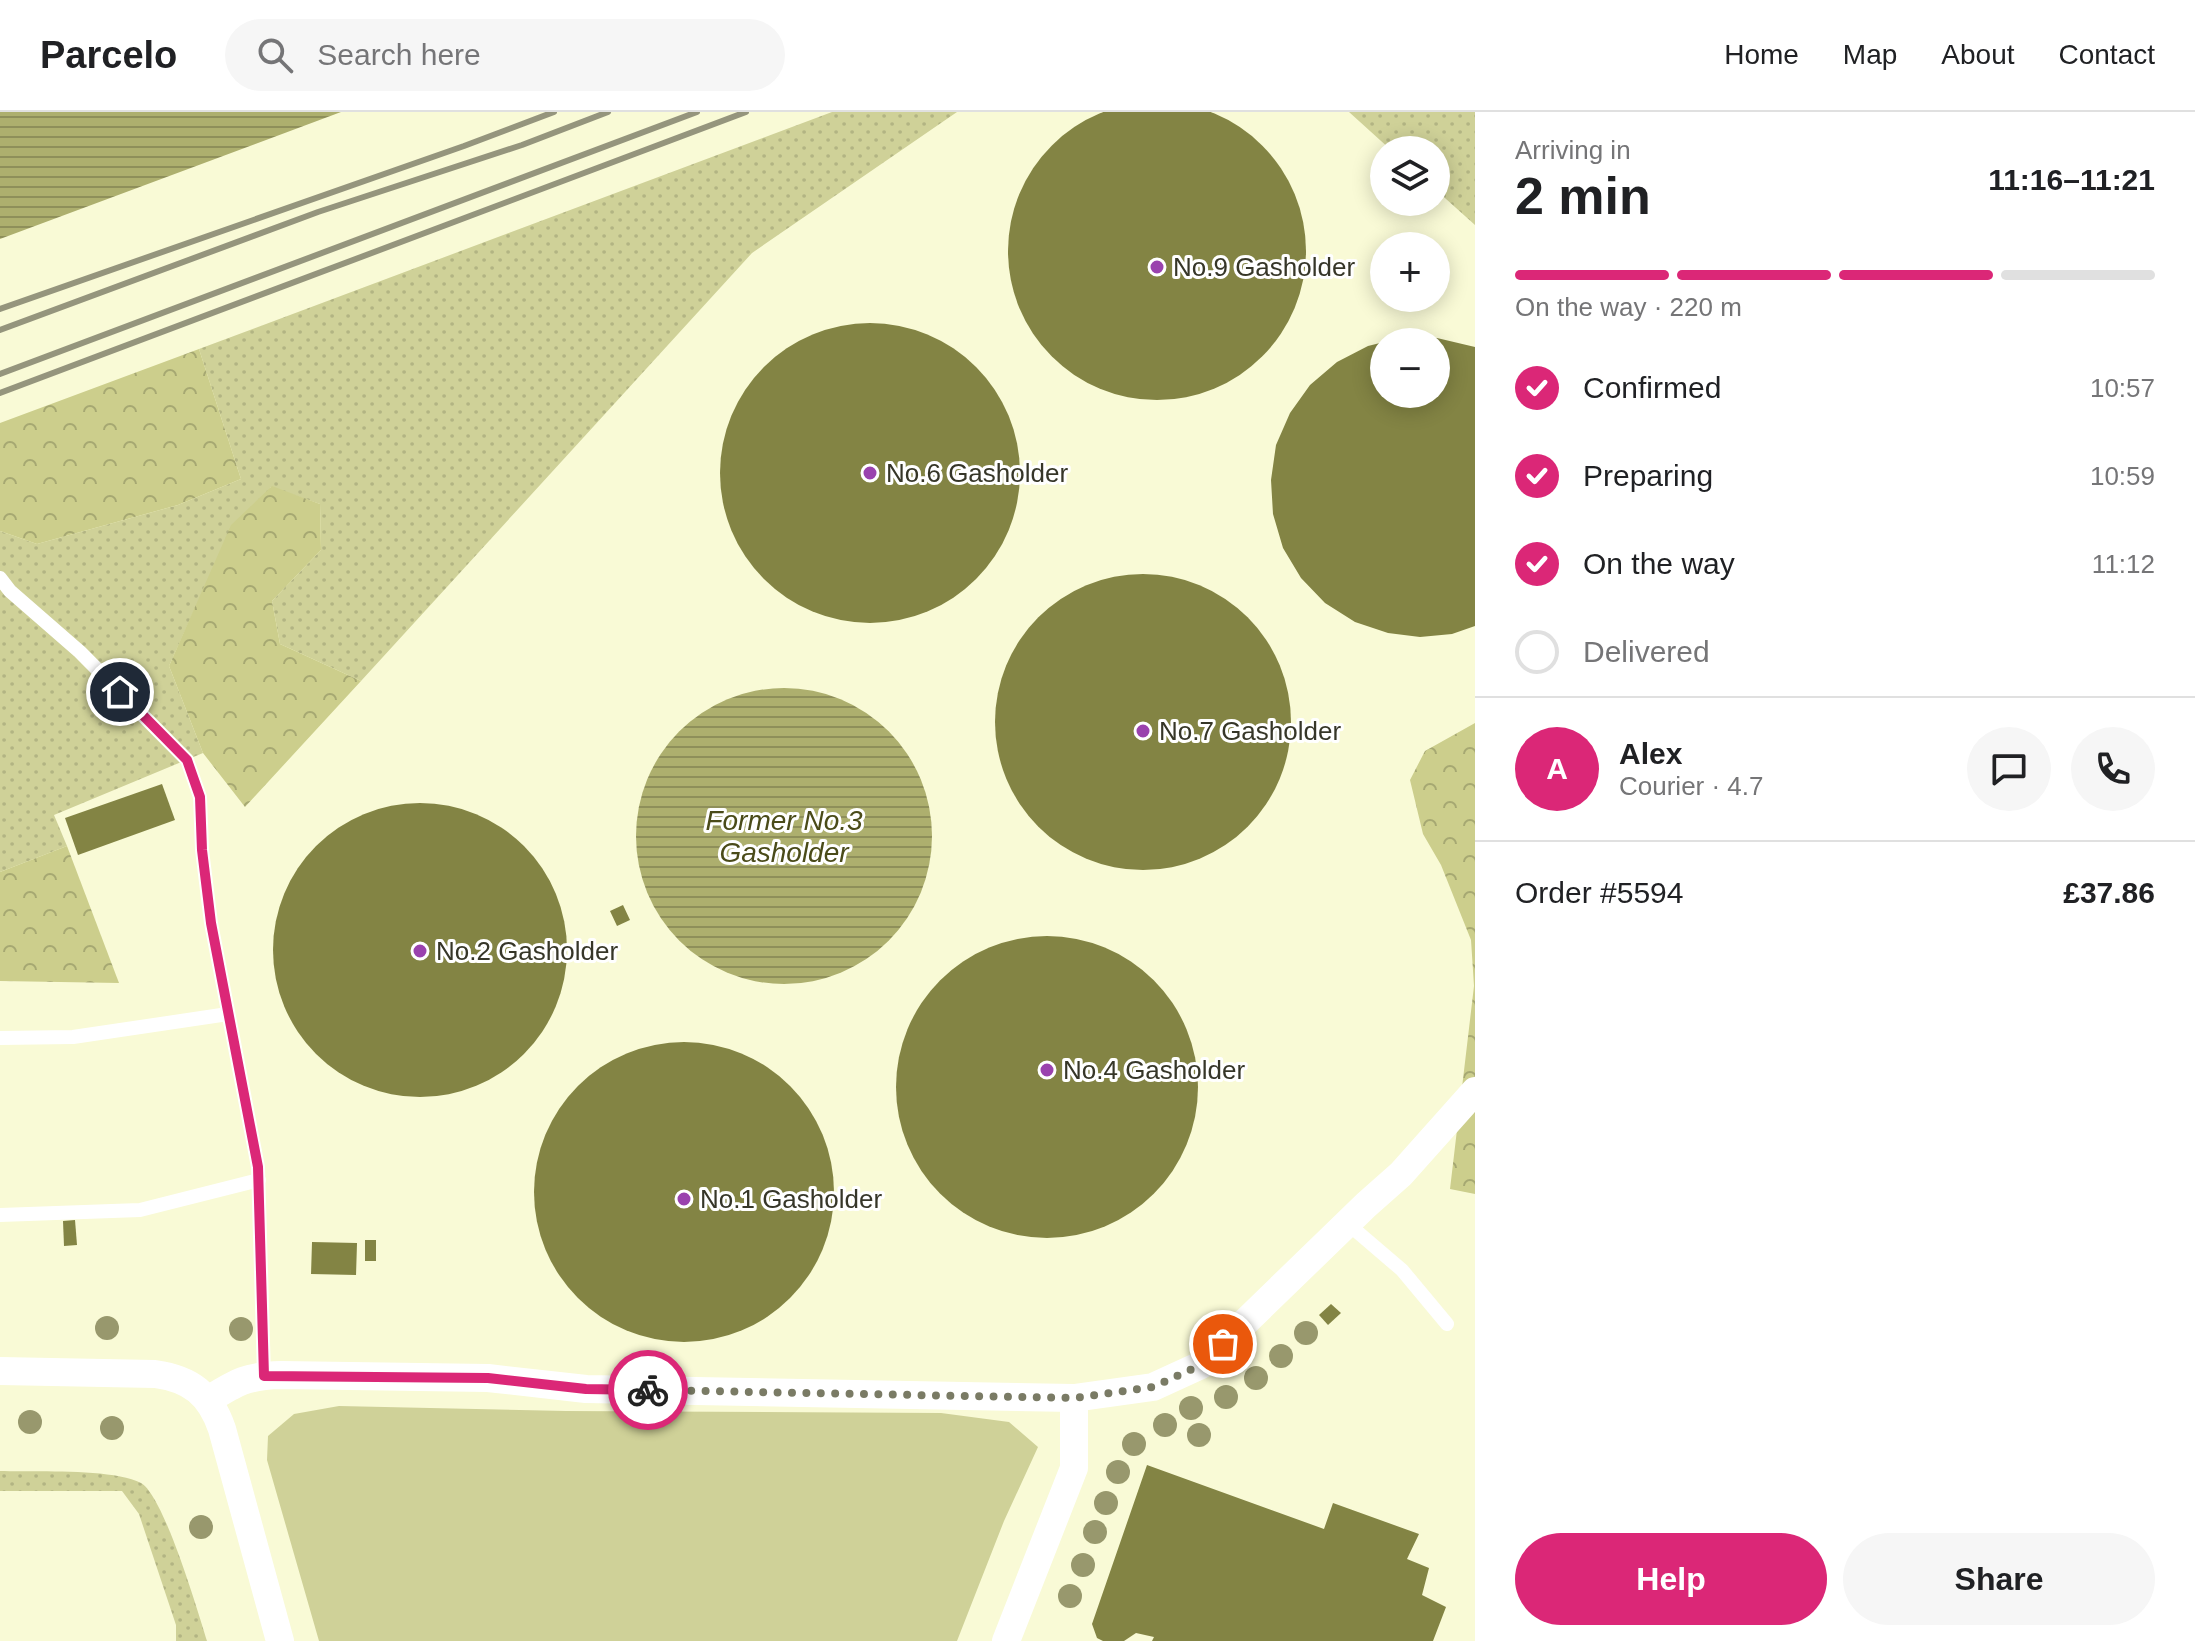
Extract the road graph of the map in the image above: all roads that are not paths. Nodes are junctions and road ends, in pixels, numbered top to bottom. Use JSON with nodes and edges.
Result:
{"nodes":[{"id":1,"x":0,"y":578,"type":"edge"},
{"id":2,"x":228,"y":1014,"type":"junction"},
{"id":3,"x":0,"y":1038,"type":"edge"},
{"id":4,"x":1475,"y":1091,"type":"edge"},
{"id":5,"x":259,"y":1180,"type":"junction"},
{"id":6,"x":0,"y":1215,"type":"edge"},
{"id":7,"x":1347,"y":1223,"type":"junction"},
{"id":8,"x":1447,"y":1324,"type":"dead end"},
{"id":9,"x":0,"y":1371,"type":"edge"},
{"id":10,"x":264,"y":1376,"type":"junction"},
{"id":11,"x":1074,"y":1398,"type":"junction"},
{"id":12,"x":208,"y":1400,"type":"junction"},
{"id":13,"x":280,"y":1641,"type":"edge"},
{"id":14,"x":1006,"y":1641,"type":"edge"}],
"edges":[{"from":1,"to":2,"type":"lane"},
{"from":2,"to":3,"type":"lane"},
{"from":2,"to":5,"type":"lane"},
{"from":4,"to":7,"type":"street"},
{"from":5,"to":6,"type":"lane"},
{"from":5,"to":10,"type":"lane"},
{"from":7,"to":8,"type":"lane"},
{"from":7,"to":11,"type":"street"},
{"from":9,"to":12,"type":"street"},
{"from":10,"to":11,"type":"street"},
{"from":10,"to":12,"type":"street"},
{"from":11,"to":14,"type":"street"},
{"from":12,"to":13,"type":"street"}]}
